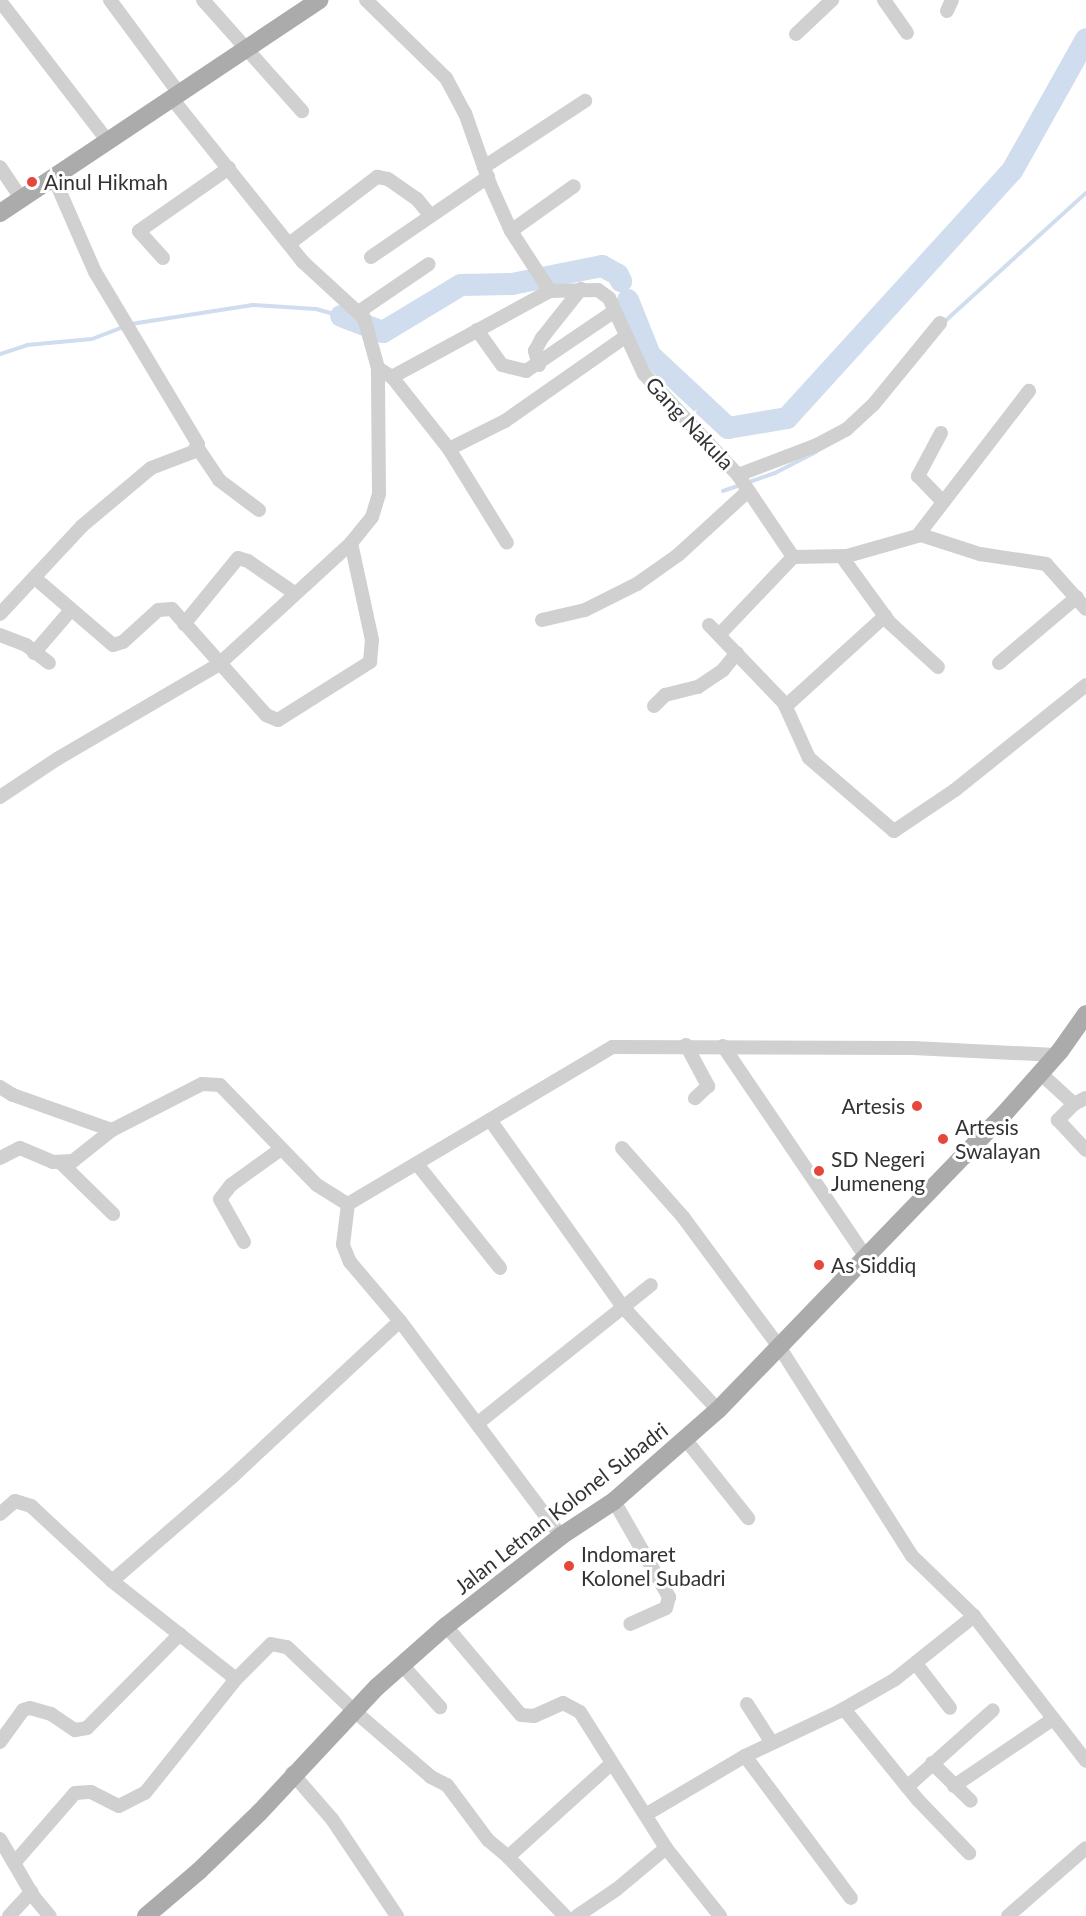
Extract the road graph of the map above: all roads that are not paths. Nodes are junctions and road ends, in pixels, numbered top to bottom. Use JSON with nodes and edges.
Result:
{"nodes":[{"id":1,"x":110,"y":0,"type":"edge"},
{"id":2,"x":203,"y":0,"type":"edge"},
{"id":3,"x":319,"y":0,"type":"edge"},
{"id":4,"x":366,"y":0,"type":"edge"},
{"id":5,"x":832,"y":0,"type":"edge"},
{"id":6,"x":884,"y":0,"type":"edge"},
{"id":7,"x":7,"y":3,"type":"edge"},
{"id":8,"x":907,"y":33,"type":"dead end"},
{"id":9,"x":796,"y":34,"type":"dead end"},
{"id":10,"x":243,"y":49,"type":"junction"},
{"id":11,"x":174,"y":94,"type":"junction"},
{"id":12,"x":585,"y":101,"type":"dead end"},
{"id":13,"x":302,"y":111,"type":"dead end"},
{"id":14,"x":107,"y":140,"type":"junction"},
{"id":15,"x":0,"y":167,"type":"edge"},
{"id":16,"x":230,"y":168,"type":"junction"},
{"id":17,"x":486,"y":172,"type":"junction"},
{"id":18,"x":53,"y":176,"type":"junction"},
{"id":19,"x":574,"y":186,"type":"dead end"},
{"id":20,"x":21,"y":198,"type":"junction"},
{"id":21,"x":0,"y":213,"type":"edge"},
{"id":22,"x":431,"y":216,"type":"junction"},
{"id":23,"x":511,"y":231,"type":"junction"},
{"id":24,"x":289,"y":244,"type":"junction"},
{"id":25,"x":371,"y":257,"type":"dead end"},
{"id":26,"x":163,"y":258,"type":"dead end"},
{"id":27,"x":429,"y":264,"type":"dead end"},
{"id":28,"x":545,"y":284,"type":"junction"},
{"id":29,"x":581,"y":289,"type":"junction"},
{"id":30,"x":360,"y":311,"type":"junction"},
{"id":31,"x":613,"y":312,"type":"junction"},
{"id":32,"x":940,"y":323,"type":"dead end"},
{"id":33,"x":477,"y":330,"type":"junction"},
{"id":34,"x":625,"y":337,"type":"junction"},
{"id":35,"x":539,"y":365,"type":"junction"},
{"id":36,"x":378,"y":368,"type":"junction"},
{"id":37,"x":392,"y":377,"type":"junction"},
{"id":38,"x":1029,"y":391,"type":"dead end"},
{"id":39,"x":941,"y":433,"type":"dead end"},
{"id":40,"x":199,"y":449,"type":"junction"},
{"id":41,"x":449,"y":449,"type":"junction"},
{"id":42,"x":743,"y":483,"type":"junction"},
{"id":43,"x":944,"y":502,"type":"junction"},
{"id":44,"x":259,"y":510,"type":"dead end"},
{"id":45,"x":918,"y":535,"type":"junction"},
{"id":46,"x":351,"y":543,"type":"junction"},
{"id":47,"x":507,"y":543,"type":"dead end"},
{"id":48,"x":842,"y":556,"type":"junction"},
{"id":49,"x":793,"y":557,"type":"junction"},
{"id":50,"x":36,"y":579,"type":"junction"},
{"id":51,"x":293,"y":592,"type":"junction"},
{"id":52,"x":1077,"y":597,"type":"junction"},
{"id":53,"x":1086,"y":609,"type":"edge"},
{"id":54,"x":71,"y":610,"type":"junction"},
{"id":55,"x":0,"y":614,"type":"edge"},
{"id":56,"x":885,"y":616,"type":"junction"},
{"id":57,"x":542,"y":620,"type":"dead end"},
{"id":58,"x":184,"y":624,"type":"junction"},
{"id":59,"x":709,"y":625,"type":"dead end"},
{"id":60,"x":720,"y":634,"type":"junction"},
{"id":61,"x":0,"y":635,"type":"edge"},
{"id":62,"x":34,"y":653,"type":"junction"},
{"id":63,"x":737,"y":653,"type":"junction"},
{"id":64,"x":49,"y":663,"type":"dead end"},
{"id":65,"x":999,"y":663,"type":"dead end"},
{"id":66,"x":218,"y":665,"type":"junction"},
{"id":67,"x":938,"y":667,"type":"dead end"},
{"id":68,"x":1086,"y":685,"type":"edge"},
{"id":69,"x":654,"y":706,"type":"dead end"},
{"id":70,"x":786,"y":706,"type":"junction"},
{"id":71,"x":0,"y":797,"type":"edge"},
{"id":72,"x":1086,"y":1014,"type":"edge"},
{"id":73,"x":686,"y":1045,"type":"junction"},
{"id":74,"x":723,"y":1046,"type":"junction"},
{"id":75,"x":1056,"y":1055,"type":"junction"},
{"id":76,"x":1040,"y":1073,"type":"junction"},
{"id":77,"x":0,"y":1087,"type":"edge"},
{"id":78,"x":695,"y":1098,"type":"dead end"},
{"id":79,"x":1080,"y":1101,"type":"edge"},
{"id":80,"x":490,"y":1120,"type":"junction"},
{"id":81,"x":112,"y":1130,"type":"junction"},
{"id":82,"x":622,"y":1148,"type":"dead end"},
{"id":83,"x":281,"y":1149,"type":"junction"},
{"id":84,"x":1086,"y":1150,"type":"edge"},
{"id":85,"x":0,"y":1158,"type":"edge"},
{"id":86,"x":61,"y":1163,"type":"junction"},
{"id":87,"x":417,"y":1164,"type":"junction"},
{"id":88,"x":348,"y":1204,"type":"junction"},
{"id":89,"x":113,"y":1214,"type":"dead end"},
{"id":90,"x":244,"y":1242,"type":"dead end"},
{"id":91,"x":866,"y":1257,"type":"junction"},
{"id":92,"x":500,"y":1268,"type":"dead end"},
{"id":93,"x":651,"y":1285,"type":"dead end"},
{"id":94,"x":623,"y":1307,"type":"junction"},
{"id":95,"x":400,"y":1321,"type":"junction"},
{"id":96,"x":780,"y":1348,"type":"junction"},
{"id":97,"x":718,"y":1410,"type":"junction"},
{"id":98,"x":478,"y":1423,"type":"junction"},
{"id":99,"x":686,"y":1440,"type":"junction"},
{"id":100,"x":614,"y":1501,"type":"junction"},
{"id":101,"x":0,"y":1514,"type":"edge"},
{"id":102,"x":748,"y":1518,"type":"dead end"},
{"id":103,"x":561,"y":1536,"type":"junction"},
{"id":104,"x":112,"y":1581,"type":"junction"},
{"id":105,"x":974,"y":1616,"type":"junction"},
{"id":106,"x":630,"y":1624,"type":"dead end"},
{"id":107,"x":446,"y":1626,"type":"junction"},
{"id":108,"x":180,"y":1634,"type":"junction"},
{"id":109,"x":402,"y":1665,"type":"junction"},
{"id":110,"x":917,"y":1665,"type":"junction"},
{"id":111,"x":236,"y":1679,"type":"junction"},
{"id":112,"x":747,"y":1704,"type":"dead end"},
{"id":113,"x":440,"y":1707,"type":"dead end"},
{"id":114,"x":844,"y":1708,"type":"junction"},
{"id":115,"x":950,"y":1708,"type":"dead end"},
{"id":116,"x":352,"y":1709,"type":"junction"},
{"id":117,"x":993,"y":1710,"type":"dead end"},
{"id":118,"x":1053,"y":1719,"type":"junction"},
{"id":119,"x":0,"y":1742,"type":"edge"},
{"id":120,"x":772,"y":1743,"type":"junction"},
{"id":121,"x":745,"y":1756,"type":"junction"},
{"id":122,"x":1086,"y":1761,"type":"edge"},
{"id":123,"x":612,"y":1763,"type":"junction"},
{"id":124,"x":932,"y":1763,"type":"junction"},
{"id":125,"x":292,"y":1773,"type":"junction"},
{"id":126,"x":954,"y":1786,"type":"junction"},
{"id":127,"x":907,"y":1787,"type":"junction"},
{"id":128,"x":970,"y":1801,"type":"dead end"},
{"id":129,"x":647,"y":1814,"type":"junction"},
{"id":130,"x":0,"y":1839,"type":"edge"},
{"id":131,"x":666,"y":1848,"type":"junction"},
{"id":132,"x":1086,"y":1848,"type":"edge"},
{"id":133,"x":969,"y":1853,"type":"dead end"},
{"id":134,"x":508,"y":1857,"type":"junction"},
{"id":135,"x":15,"y":1862,"type":"junction"},
{"id":136,"x":31,"y":1892,"type":"junction"},
{"id":137,"x":851,"y":1898,"type":"dead end"},
{"id":138,"x":9,"y":1916,"type":"edge"},
{"id":139,"x":50,"y":1916,"type":"edge"},
{"id":140,"x":146,"y":1916,"type":"edge"},
{"id":141,"x":398,"y":1916,"type":"edge"},
{"id":142,"x":565,"y":1916,"type":"edge"},
{"id":143,"x":578,"y":1916,"type":"edge"},
{"id":144,"x":720,"y":1916,"type":"edge"},
{"id":145,"x":1008,"y":1916,"type":"edge"}],
"edges":[{"from":1,"to":11,"type":"street"},
{"from":2,"to":10,"type":"street"},
{"from":3,"to":10,"type":"main road"},
{"from":4,"to":17,"type":"street"},
{"from":5,"to":9,"type":"street"},
{"from":6,"to":8,"type":"street"},
{"from":7,"to":14,"type":"street"},
{"from":10,"to":11,"type":"main road"},
{"from":10,"to":13,"type":"street"},
{"from":11,"to":14,"type":"main road"},
{"from":11,"to":16,"type":"street"},
{"from":12,"to":17,"type":"street"},
{"from":14,"to":18,"type":"main road"},
{"from":15,"to":20,"type":"street"},
{"from":16,"to":24,"type":"street"},
{"from":16,"to":26,"type":"street"},
{"from":17,"to":22,"type":"street"},
{"from":17,"to":23,"type":"street"},
{"from":18,"to":20,"type":"main road"},
{"from":18,"to":40,"type":"street"},
{"from":19,"to":23,"type":"street"},
{"from":20,"to":21,"type":"main road"},
{"from":22,"to":24,"type":"street"},
{"from":22,"to":25,"type":"street"},
{"from":23,"to":28,"type":"street"},
{"from":24,"to":30,"type":"street"},
{"from":27,"to":30,"type":"street"},
{"from":28,"to":29,"type":"street","name":"Gang Nakula"},
{"from":28,"to":33,"type":"street"},
{"from":29,"to":31,"type":"street","name":"Gang Nakula"},
{"from":29,"to":35,"type":"street"},
{"from":30,"to":36,"type":"street"},
{"from":31,"to":34,"type":"street","name":"Gang Nakula"},
{"from":31,"to":35,"type":"street"},
{"from":32,"to":42,"type":"street"},
{"from":33,"to":35,"type":"street"},
{"from":33,"to":37,"type":"street"},
{"from":34,"to":41,"type":"street"},
{"from":34,"to":42,"type":"street","name":"Gang Nakula"},
{"from":36,"to":37,"type":"street"},
{"from":36,"to":46,"type":"street"},
{"from":37,"to":41,"type":"street"},
{"from":38,"to":43,"type":"street"},
{"from":39,"to":43,"type":"street"},
{"from":40,"to":44,"type":"street"},
{"from":40,"to":50,"type":"street"},
{"from":41,"to":47,"type":"street"},
{"from":42,"to":49,"type":"street","name":"Gang Nakula"},
{"from":42,"to":57,"type":"street"},
{"from":43,"to":45,"type":"street"},
{"from":45,"to":48,"type":"street"},
{"from":45,"to":52,"type":"street"},
{"from":46,"to":51,"type":"street"},
{"from":46,"to":66,"type":"street"},
{"from":48,"to":49,"type":"street"},
{"from":48,"to":56,"type":"street"},
{"from":49,"to":60,"type":"street"},
{"from":50,"to":54,"type":"street"},
{"from":50,"to":55,"type":"street"},
{"from":51,"to":58,"type":"street"},
{"from":51,"to":66,"type":"street"},
{"from":52,"to":53,"type":"street"},
{"from":52,"to":65,"type":"street"},
{"from":54,"to":58,"type":"street"},
{"from":54,"to":62,"type":"street"},
{"from":56,"to":67,"type":"street"},
{"from":56,"to":70,"type":"street"},
{"from":58,"to":66,"type":"street"},
{"from":59,"to":60,"type":"street"},
{"from":60,"to":63,"type":"street"},
{"from":61,"to":62,"type":"street"},
{"from":62,"to":64,"type":"street"},
{"from":63,"to":69,"type":"street"},
{"from":63,"to":70,"type":"street"},
{"from":66,"to":71,"type":"street"},
{"from":68,"to":70,"type":"street"},
{"from":72,"to":75,"type":"main road","name":"Jalan Letnan Kolonel Subadri"},
{"from":73,"to":74,"type":"street"},
{"from":73,"to":78,"type":"street"},
{"from":73,"to":80,"type":"street"},
{"from":74,"to":75,"type":"street"},
{"from":74,"to":91,"type":"street"},
{"from":75,"to":76,"type":"main road","name":"Jalan Letnan Kolonel Subadri"},
{"from":76,"to":79,"type":"street"},
{"from":76,"to":91,"type":"main road","name":"Jalan Letnan Kolonel Subadri"},
{"from":77,"to":81,"type":"street"},
{"from":79,"to":84,"type":"street"},
{"from":80,"to":87,"type":"street"},
{"from":80,"to":94,"type":"street"},
{"from":81,"to":83,"type":"street"},
{"from":81,"to":86,"type":"street"},
{"from":82,"to":96,"type":"street"},
{"from":83,"to":88,"type":"street"},
{"from":83,"to":90,"type":"street"},
{"from":85,"to":86,"type":"street"},
{"from":86,"to":89,"type":"street"},
{"from":87,"to":88,"type":"street"},
{"from":87,"to":92,"type":"street"},
{"from":88,"to":95,"type":"street"},
{"from":91,"to":96,"type":"main road","name":"Jalan Letnan Kolonel Subadri"},
{"from":93,"to":94,"type":"street"},
{"from":94,"to":97,"type":"street"},
{"from":94,"to":98,"type":"street"},
{"from":95,"to":98,"type":"street"},
{"from":95,"to":104,"type":"street"},
{"from":96,"to":97,"type":"main road","name":"Jalan Letnan Kolonel Subadri"},
{"from":96,"to":105,"type":"street"},
{"from":97,"to":99,"type":"main road","name":"Jalan Letnan Kolonel Subadri"},
{"from":98,"to":103,"type":"street"},
{"from":99,"to":100,"type":"main road","name":"Jalan Letnan Kolonel Subadri"},
{"from":99,"to":102,"type":"street"},
{"from":100,"to":103,"type":"main road","name":"Jalan Letnan Kolonel Subadri"},
{"from":100,"to":106,"type":"street"},
{"from":101,"to":104,"type":"street"},
{"from":103,"to":107,"type":"main road","name":"Jalan Letnan Kolonel Subadri"},
{"from":104,"to":108,"type":"street"},
{"from":105,"to":110,"type":"street"},
{"from":105,"to":118,"type":"street"},
{"from":107,"to":109,"type":"main road","name":"Jalan Letnan Kolonel Subadri"},
{"from":107,"to":123,"type":"street"},
{"from":108,"to":111,"type":"street"},
{"from":108,"to":119,"type":"street"},
{"from":109,"to":113,"type":"street"},
{"from":109,"to":116,"type":"main road","name":"Jalan Letnan Kolonel Subadri"},
{"from":110,"to":114,"type":"street"},
{"from":110,"to":115,"type":"street"},
{"from":111,"to":116,"type":"street"},
{"from":111,"to":135,"type":"street"},
{"from":112,"to":120,"type":"street"},
{"from":114,"to":120,"type":"street"},
{"from":114,"to":127,"type":"street"},
{"from":116,"to":125,"type":"main road","name":"Jalan Letnan Kolonel Subadri"},
{"from":116,"to":134,"type":"street"},
{"from":117,"to":124,"type":"street"},
{"from":118,"to":122,"type":"street"},
{"from":118,"to":126,"type":"street"},
{"from":120,"to":121,"type":"street"},
{"from":121,"to":129,"type":"street"},
{"from":121,"to":137,"type":"street"},
{"from":123,"to":129,"type":"street"},
{"from":123,"to":134,"type":"street"},
{"from":124,"to":126,"type":"street"},
{"from":124,"to":127,"type":"street"},
{"from":125,"to":140,"type":"main road","name":"Jalan Letnan Kolonel Subadri"},
{"from":125,"to":141,"type":"street"},
{"from":126,"to":128,"type":"street"},
{"from":127,"to":133,"type":"street"},
{"from":129,"to":131,"type":"street"},
{"from":130,"to":135,"type":"street"},
{"from":131,"to":143,"type":"street"},
{"from":131,"to":144,"type":"street"},
{"from":132,"to":145,"type":"street"},
{"from":134,"to":142,"type":"street"},
{"from":135,"to":136,"type":"street"},
{"from":136,"to":138,"type":"street"},
{"from":136,"to":139,"type":"street"}]}
